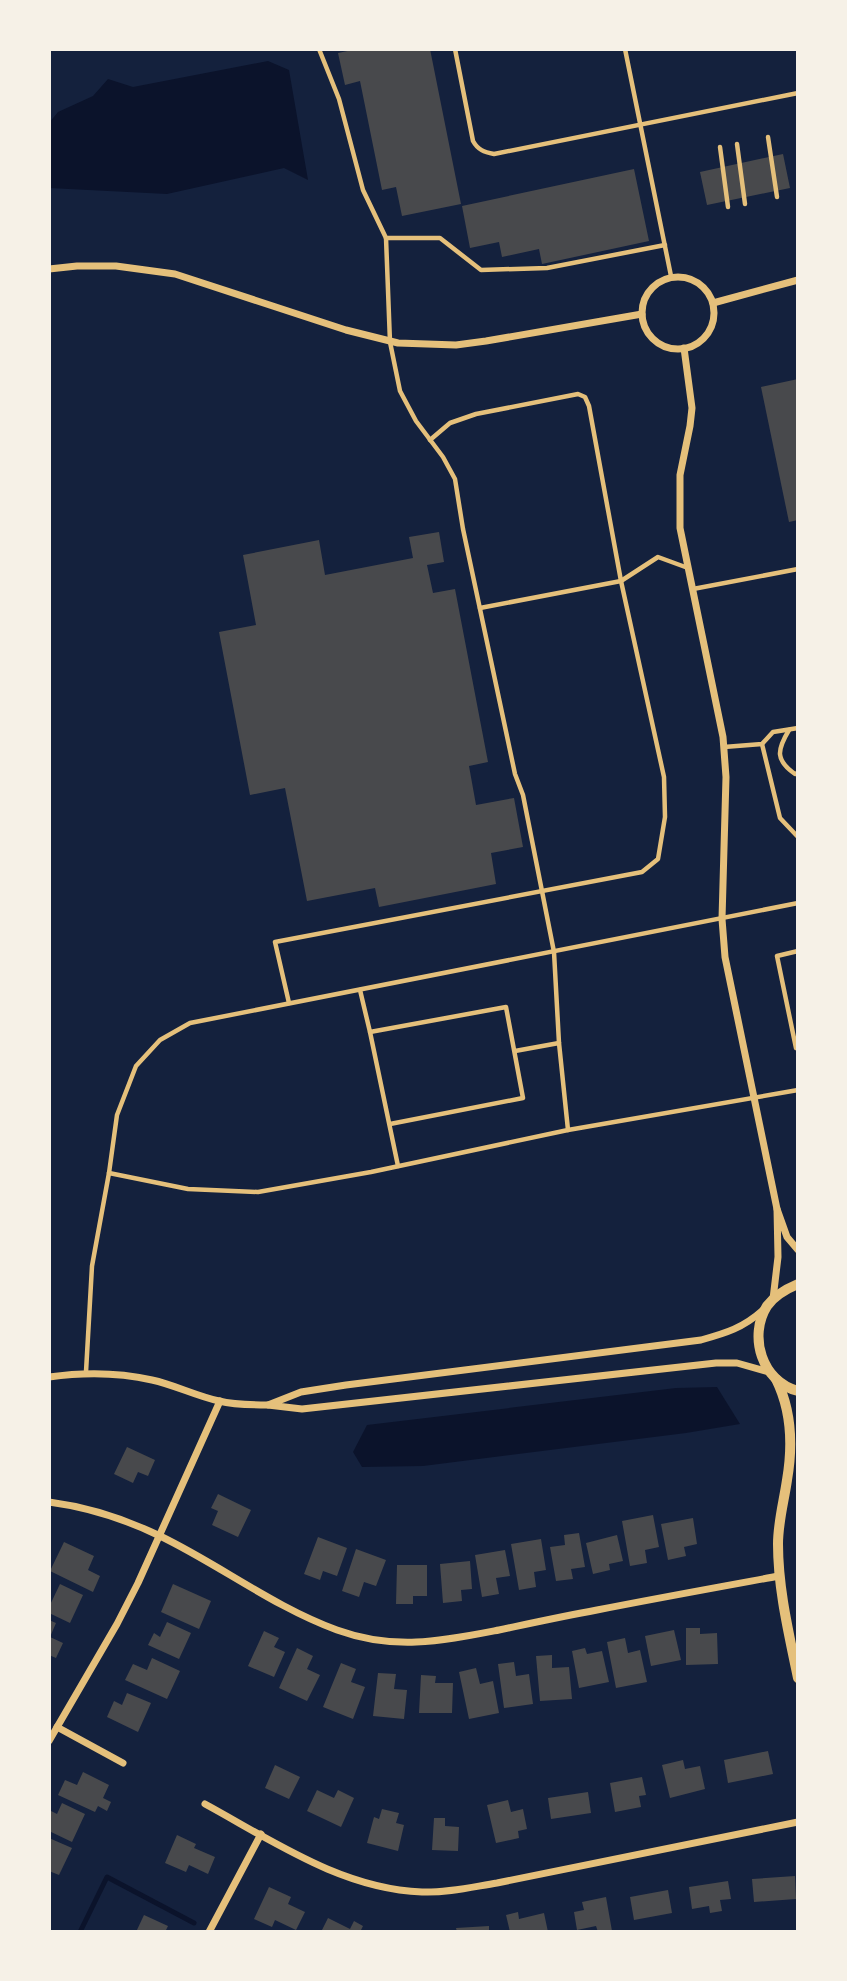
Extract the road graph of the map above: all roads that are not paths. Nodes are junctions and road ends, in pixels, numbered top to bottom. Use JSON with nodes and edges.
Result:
{"nodes":[{"id":1,"x":319,"y":49,"type":"edge"},
{"id":2,"x":455,"y":49,"type":"edge"},
{"id":3,"x":625,"y":49,"type":"edge"},
{"id":4,"x":798,"y":93,"type":"edge"},
{"id":5,"x":641,"y":124,"type":"junction"},
{"id":6,"x":768,"y":137,"type":"dead end"},
{"id":7,"x":737,"y":144,"type":"dead end"},
{"id":8,"x":719,"y":147,"type":"dead end"},
{"id":9,"x":777,"y":197,"type":"dead end"},
{"id":10,"x":746,"y":204,"type":"dead end"},
{"id":11,"x":728,"y":207,"type":"dead end"},
{"id":12,"x":386,"y":239,"type":"junction"},
{"id":13,"x":665,"y":246,"type":"junction"},
{"id":14,"x":49,"y":269,"type":"edge"},
{"id":15,"x":671,"y":276,"type":"junction"},
{"id":16,"x":798,"y":280,"type":"edge"},
{"id":17,"x":713,"y":303,"type":"junction"},
{"id":18,"x":642,"y":314,"type":"junction"},
{"id":19,"x":390,"y":342,"type":"junction"},
{"id":20,"x":684,"y":348,"type":"junction"},
{"id":21,"x":430,"y":440,"type":"junction"},
{"id":22,"x":689,"y":568,"type":"junction"},
{"id":23,"x":798,"y":569,"type":"edge"},
{"id":24,"x":621,"y":581,"type":"junction"},
{"id":25,"x":693,"y":589,"type":"junction"},
{"id":26,"x":480,"y":608,"type":"junction"},
{"id":27,"x":798,"y":728,"type":"edge"},
{"id":28,"x":789,"y":729,"type":"junction"},
{"id":29,"x":762,"y":744,"type":"junction"},
{"id":30,"x":724,"y":747,"type":"junction"},
{"id":31,"x":798,"y":773,"type":"edge"},
{"id":32,"x":798,"y":836,"type":"edge"},
{"id":33,"x":541,"y":892,"type":"junction"},
{"id":34,"x":798,"y":903,"type":"edge"},
{"id":35,"x":722,"y":919,"type":"junction"},
{"id":36,"x":798,"y":951,"type":"edge"},
{"id":37,"x":554,"y":952,"type":"junction"},
{"id":38,"x":360,"y":990,"type":"junction"},
{"id":39,"x":289,"y":1003,"type":"junction"},
{"id":40,"x":370,"y":1032,"type":"junction"},
{"id":41,"x":559,"y":1043,"type":"junction"},
{"id":42,"x":798,"y":1049,"type":"edge"},
{"id":43,"x":515,"y":1051,"type":"junction"},
{"id":44,"x":798,"y":1090,"type":"edge"},
{"id":45,"x":754,"y":1098,"type":"junction"},
{"id":46,"x":390,"y":1124,"type":"junction"},
{"id":47,"x":568,"y":1130,"type":"junction"},
{"id":48,"x":398,"y":1166,"type":"junction"},
{"id":49,"x":109,"y":1173,"type":"junction"},
{"id":50,"x":777,"y":1209,"type":"junction"},
{"id":51,"x":798,"y":1250,"type":"edge"},
{"id":52,"x":798,"y":1284,"type":"edge"},
{"id":53,"x":770,"y":1303,"type":"junction"},
{"id":54,"x":86,"y":1372,"type":"junction"},
{"id":55,"x":773,"y":1376,"type":"junction"},
{"id":56,"x":49,"y":1377,"type":"edge"},
{"id":57,"x":798,"y":1391,"type":"edge"},
{"id":58,"x":220,"y":1401,"type":"junction"},
{"id":59,"x":268,"y":1405,"type":"junction"},
{"id":60,"x":798,"y":1454,"type":"edge"},
{"id":61,"x":787,"y":1480,"type":"junction"},
{"id":62,"x":49,"y":1502,"type":"edge"},
{"id":63,"x":160,"y":1536,"type":"junction"},
{"id":64,"x":779,"y":1576,"type":"junction"},
{"id":65,"x":798,"y":1678,"type":"edge"},
{"id":66,"x":57,"y":1727,"type":"junction"},
{"id":67,"x":49,"y":1741,"type":"edge"},
{"id":68,"x":123,"y":1762,"type":"dead end"},
{"id":69,"x":205,"y":1804,"type":"dead end"},
{"id":70,"x":798,"y":1822,"type":"edge"},
{"id":71,"x":261,"y":1834,"type":"junction"},
{"id":72,"x":209,"y":1932,"type":"edge"}],
"edges":[{"from":1,"to":12,"type":"lane"},
{"from":2,"to":5,"type":"lane"},
{"from":3,"to":5,"type":"lane"},
{"from":4,"to":5,"type":"lane"},
{"from":5,"to":13,"type":"lane"},
{"from":6,"to":9,"type":"lane"},
{"from":7,"to":10,"type":"lane"},
{"from":8,"to":11,"type":"lane"},
{"from":12,"to":13,"type":"lane"},
{"from":12,"to":19,"type":"lane"},
{"from":13,"to":15,"type":"lane"},
{"from":14,"to":19,"type":"street"},
{"from":15,"to":17,"type":"street"},
{"from":15,"to":18,"type":"street"},
{"from":16,"to":17,"type":"street"},
{"from":17,"to":20,"type":"street"},
{"from":18,"to":19,"type":"street"},
{"from":18,"to":20,"type":"street"},
{"from":19,"to":21,"type":"lane"},
{"from":20,"to":22,"type":"street"},
{"from":21,"to":24,"type":"lane"},
{"from":21,"to":26,"type":"lane"},
{"from":22,"to":24,"type":"lane"},
{"from":22,"to":25,"type":"street"},
{"from":23,"to":25,"type":"lane"},
{"from":24,"to":26,"type":"lane"},
{"from":24,"to":33,"type":"lane"},
{"from":25,"to":30,"type":"street"},
{"from":26,"to":33,"type":"lane"},
{"from":27,"to":28,"type":"lane"},
{"from":28,"to":29,"type":"lane"},
{"from":28,"to":31,"type":"lane"},
{"from":29,"to":30,"type":"lane"},
{"from":29,"to":32,"type":"lane"},
{"from":30,"to":35,"type":"street"},
{"from":33,"to":37,"type":"lane"},
{"from":33,"to":39,"type":"lane"},
{"from":34,"to":35,"type":"lane"},
{"from":35,"to":37,"type":"lane"},
{"from":35,"to":45,"type":"street"},
{"from":36,"to":42,"type":"lane"},
{"from":37,"to":38,"type":"lane"},
{"from":37,"to":41,"type":"lane"},
{"from":38,"to":39,"type":"lane"},
{"from":38,"to":40,"type":"lane"},
{"from":39,"to":49,"type":"lane"},
{"from":40,"to":43,"type":"lane"},
{"from":40,"to":46,"type":"lane"},
{"from":41,"to":43,"type":"lane"},
{"from":41,"to":47,"type":"lane"},
{"from":43,"to":46,"type":"lane"},
{"from":44,"to":45,"type":"lane"},
{"from":45,"to":47,"type":"lane"},
{"from":45,"to":50,"type":"street"},
{"from":46,"to":48,"type":"lane"},
{"from":47,"to":48,"type":"lane"},
{"from":48,"to":49,"type":"lane"},
{"from":49,"to":54,"type":"lane"},
{"from":50,"to":51,"type":"street"},
{"from":50,"to":53,"type":"street"},
{"from":52,"to":53,"type":"street"},
{"from":53,"to":55,"type":"street"},
{"from":53,"to":59,"type":"street"},
{"from":54,"to":56,"type":"street"},
{"from":54,"to":58,"type":"street"},
{"from":55,"to":57,"type":"street"},
{"from":55,"to":59,"type":"street"},
{"from":55,"to":61,"type":"street"},
{"from":58,"to":59,"type":"street"},
{"from":58,"to":63,"type":"street"},
{"from":60,"to":61,"type":"street"},
{"from":61,"to":64,"type":"street"},
{"from":62,"to":63,"type":"street"},
{"from":63,"to":64,"type":"street"},
{"from":63,"to":66,"type":"street"},
{"from":64,"to":65,"type":"street"},
{"from":66,"to":67,"type":"street"},
{"from":66,"to":68,"type":"street"},
{"from":69,"to":71,"type":"street"},
{"from":70,"to":71,"type":"street"},
{"from":71,"to":72,"type":"street"}]}
